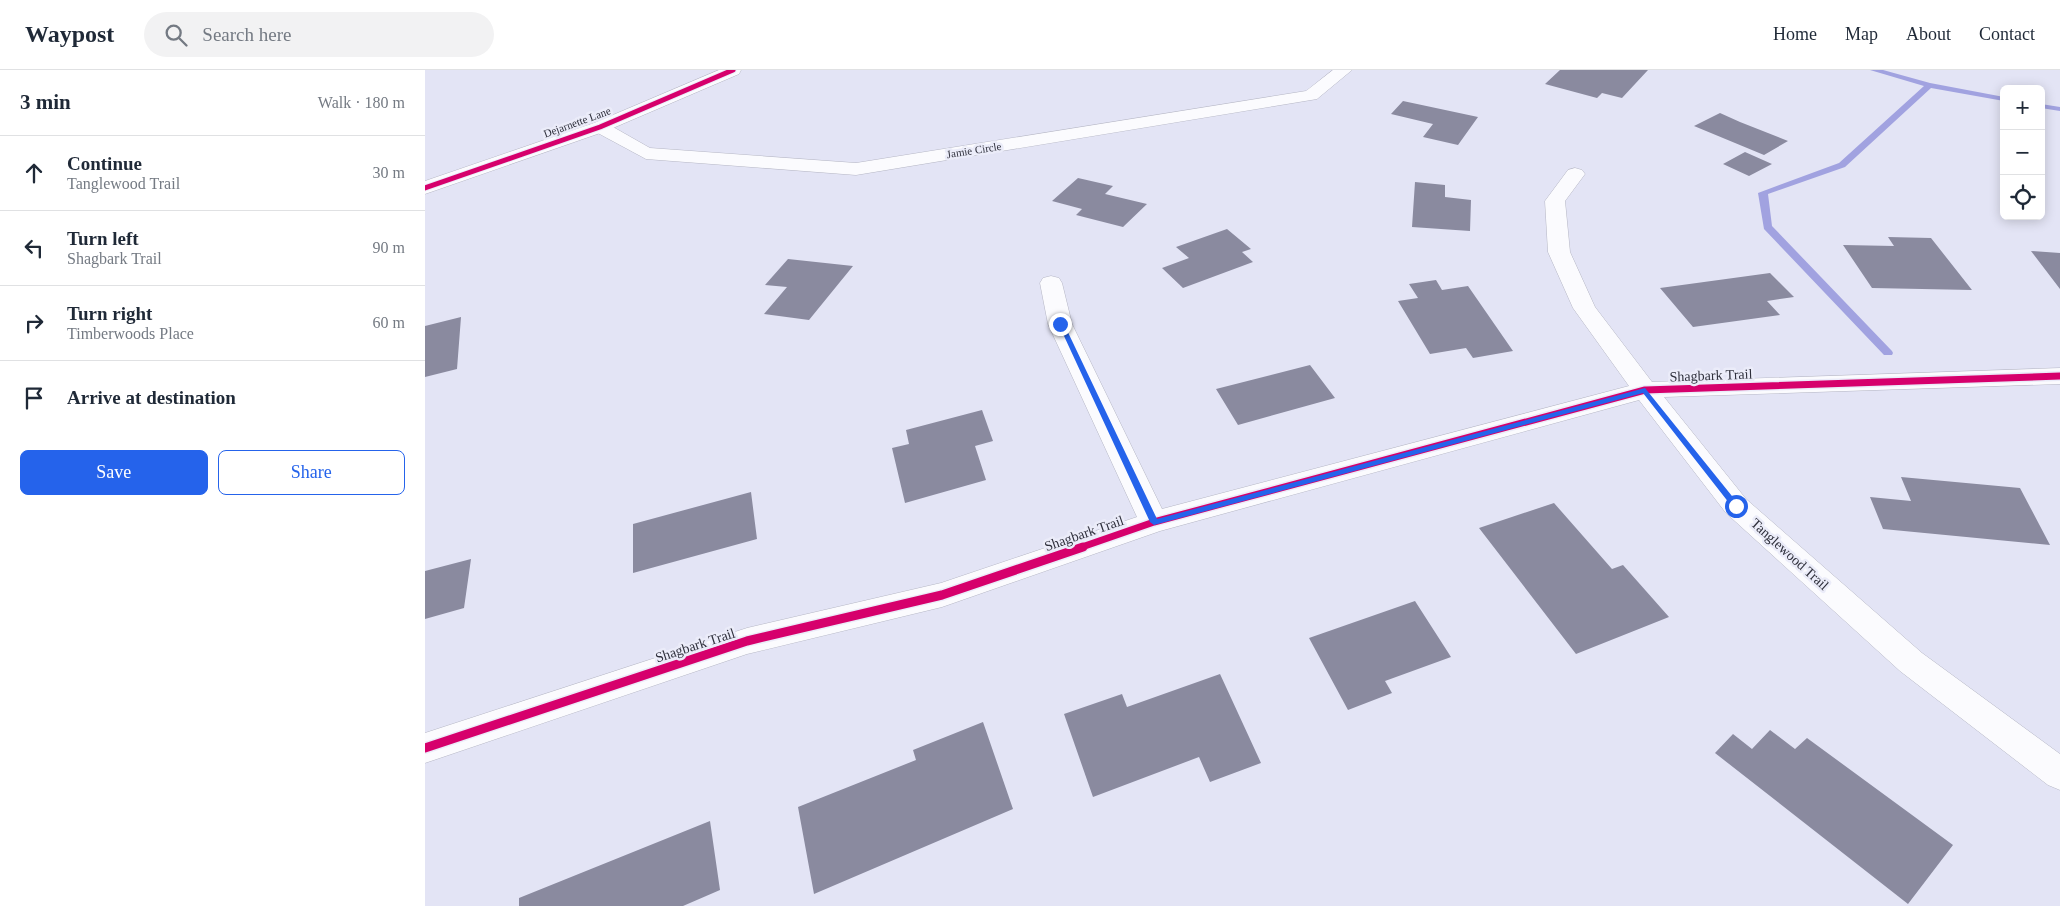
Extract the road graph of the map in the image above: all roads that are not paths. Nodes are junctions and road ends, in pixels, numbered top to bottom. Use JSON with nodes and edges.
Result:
{"nodes":[{"id":1,"x":733,"y":70,"type":"edge"},
{"id":2,"x":1344,"y":70,"type":"edge"},
{"id":3,"x":600,"y":127,"type":"junction"},
{"id":4,"x":1575,"y":174,"type":"dead end"},
{"id":5,"x":425,"y":188,"type":"edge"},
{"id":6,"x":1051,"y":283,"type":"dead end"},
{"id":7,"x":2060,"y":376,"type":"edge"},
{"id":8,"x":1645,"y":390,"type":"junction"},
{"id":9,"x":1154,"y":522,"type":"junction"},
{"id":10,"x":425,"y":748,"type":"edge"},
{"id":11,"x":2060,"y":774,"type":"edge"}],
"edges":[{"from":1,"to":3,"type":"street","name":"Dejarnette Lane"},
{"from":2,"to":3,"type":"street","name":"Jamie Circle"},
{"from":3,"to":5,"type":"street","name":"Dejarnette Lane"},
{"from":4,"to":8,"type":"street","name":"Tanglewood Trail"},
{"from":6,"to":9,"type":"street"},
{"from":7,"to":8,"type":"street","name":"Shagbark Trail"},
{"from":8,"to":9,"type":"street","name":"Shagbark Trail"},
{"from":8,"to":11,"type":"street","name":"Tanglewood Trail"},
{"from":9,"to":10,"type":"street","name":"Shagbark Trail"}]}
